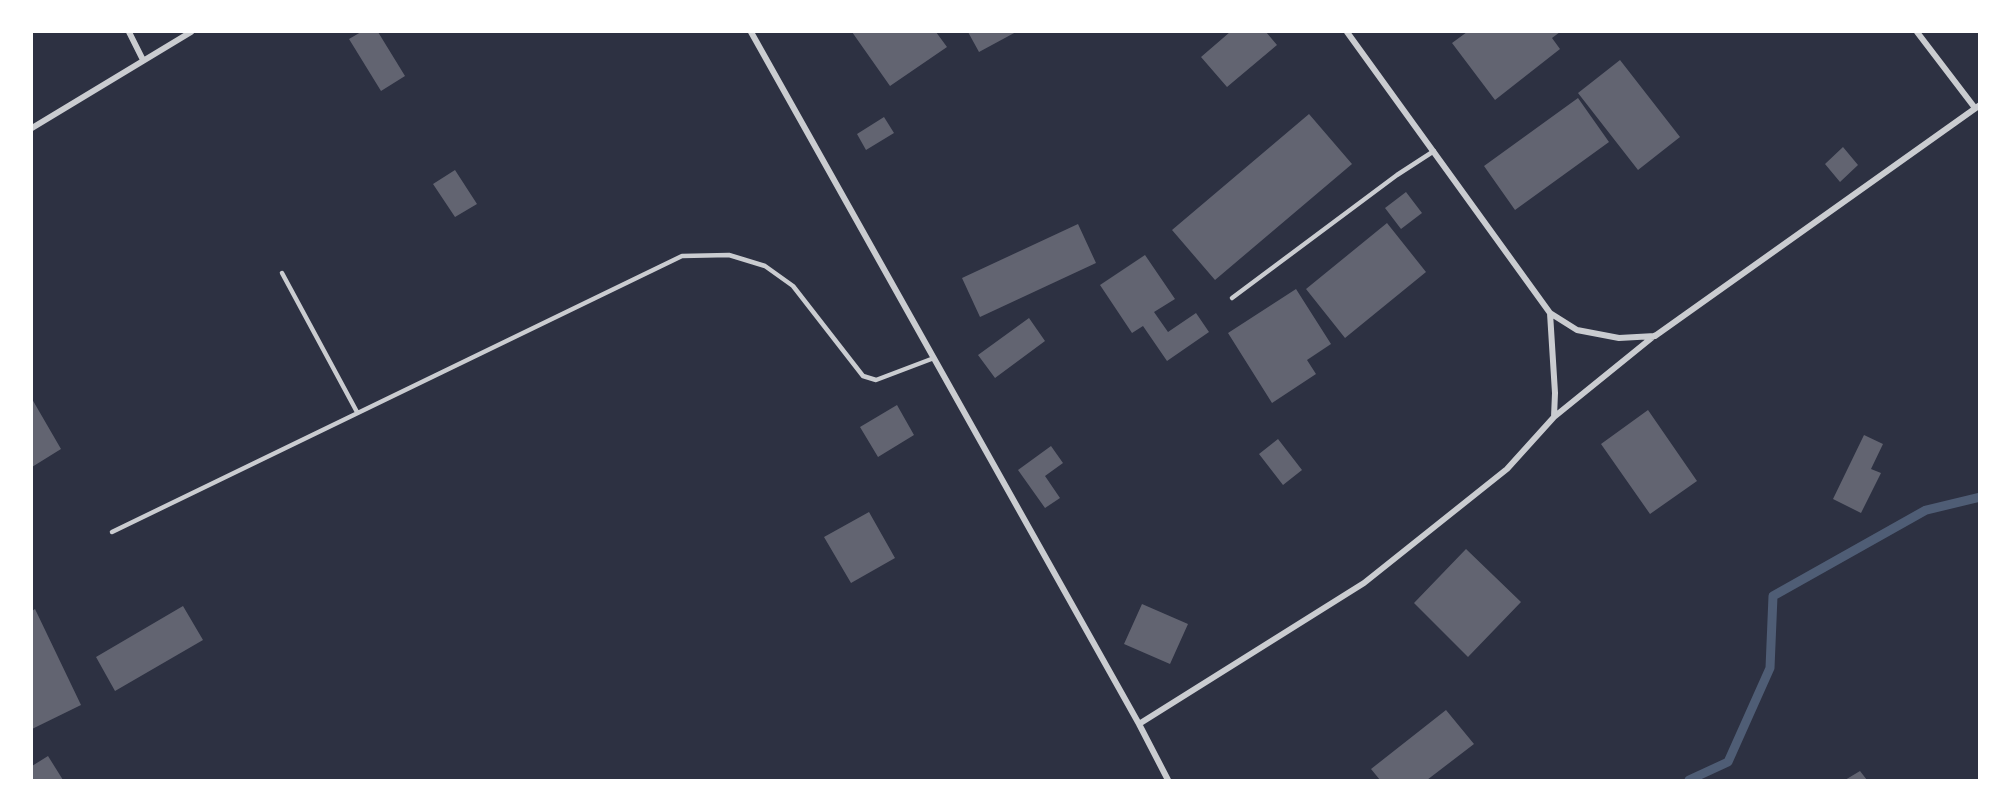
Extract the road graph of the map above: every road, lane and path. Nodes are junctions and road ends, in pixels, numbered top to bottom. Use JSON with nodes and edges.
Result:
{"nodes":[{"id":1,"x":129,"y":32,"type":"edge"},
{"id":2,"x":191,"y":32,"type":"edge"},
{"id":3,"x":751,"y":32,"type":"edge"},
{"id":4,"x":1347,"y":32,"type":"edge"},
{"id":5,"x":1917,"y":32,"type":"edge"},
{"id":6,"x":143,"y":60,"type":"junction"},
{"id":7,"x":1977,"y":106,"type":"edge"},
{"id":8,"x":32,"y":128,"type":"edge"},
{"id":9,"x":1434,"y":151,"type":"junction"},
{"id":10,"x":282,"y":273,"type":"dead end"},
{"id":11,"x":1232,"y":298,"type":"dead end"},
{"id":12,"x":1550,"y":313,"type":"junction"},
{"id":13,"x":1655,"y":336,"type":"junction"},
{"id":14,"x":934,"y":358,"type":"junction"},
{"id":15,"x":357,"y":412,"type":"junction"},
{"id":16,"x":1554,"y":417,"type":"junction"},
{"id":17,"x":112,"y":532,"type":"dead end"},
{"id":18,"x":1138,"y":724,"type":"junction"},
{"id":19,"x":1168,"y":780,"type":"edge"}],
"edges":[{"from":1,"to":6,"type":"street"},
{"from":2,"to":6,"type":"street"},
{"from":3,"to":14,"type":"street"},
{"from":4,"to":9,"type":"street"},
{"from":5,"to":7,"type":"street"},
{"from":6,"to":8,"type":"street"},
{"from":7,"to":13,"type":"street"},
{"from":9,"to":11,"type":"lane"},
{"from":9,"to":12,"type":"street"},
{"from":10,"to":15,"type":"lane"},
{"from":12,"to":13,"type":"street"},
{"from":12,"to":16,"type":"street"},
{"from":13,"to":16,"type":"street"},
{"from":14,"to":15,"type":"lane"},
{"from":14,"to":18,"type":"street"},
{"from":15,"to":17,"type":"lane"},
{"from":16,"to":18,"type":"street"},
{"from":18,"to":19,"type":"street"}]}
